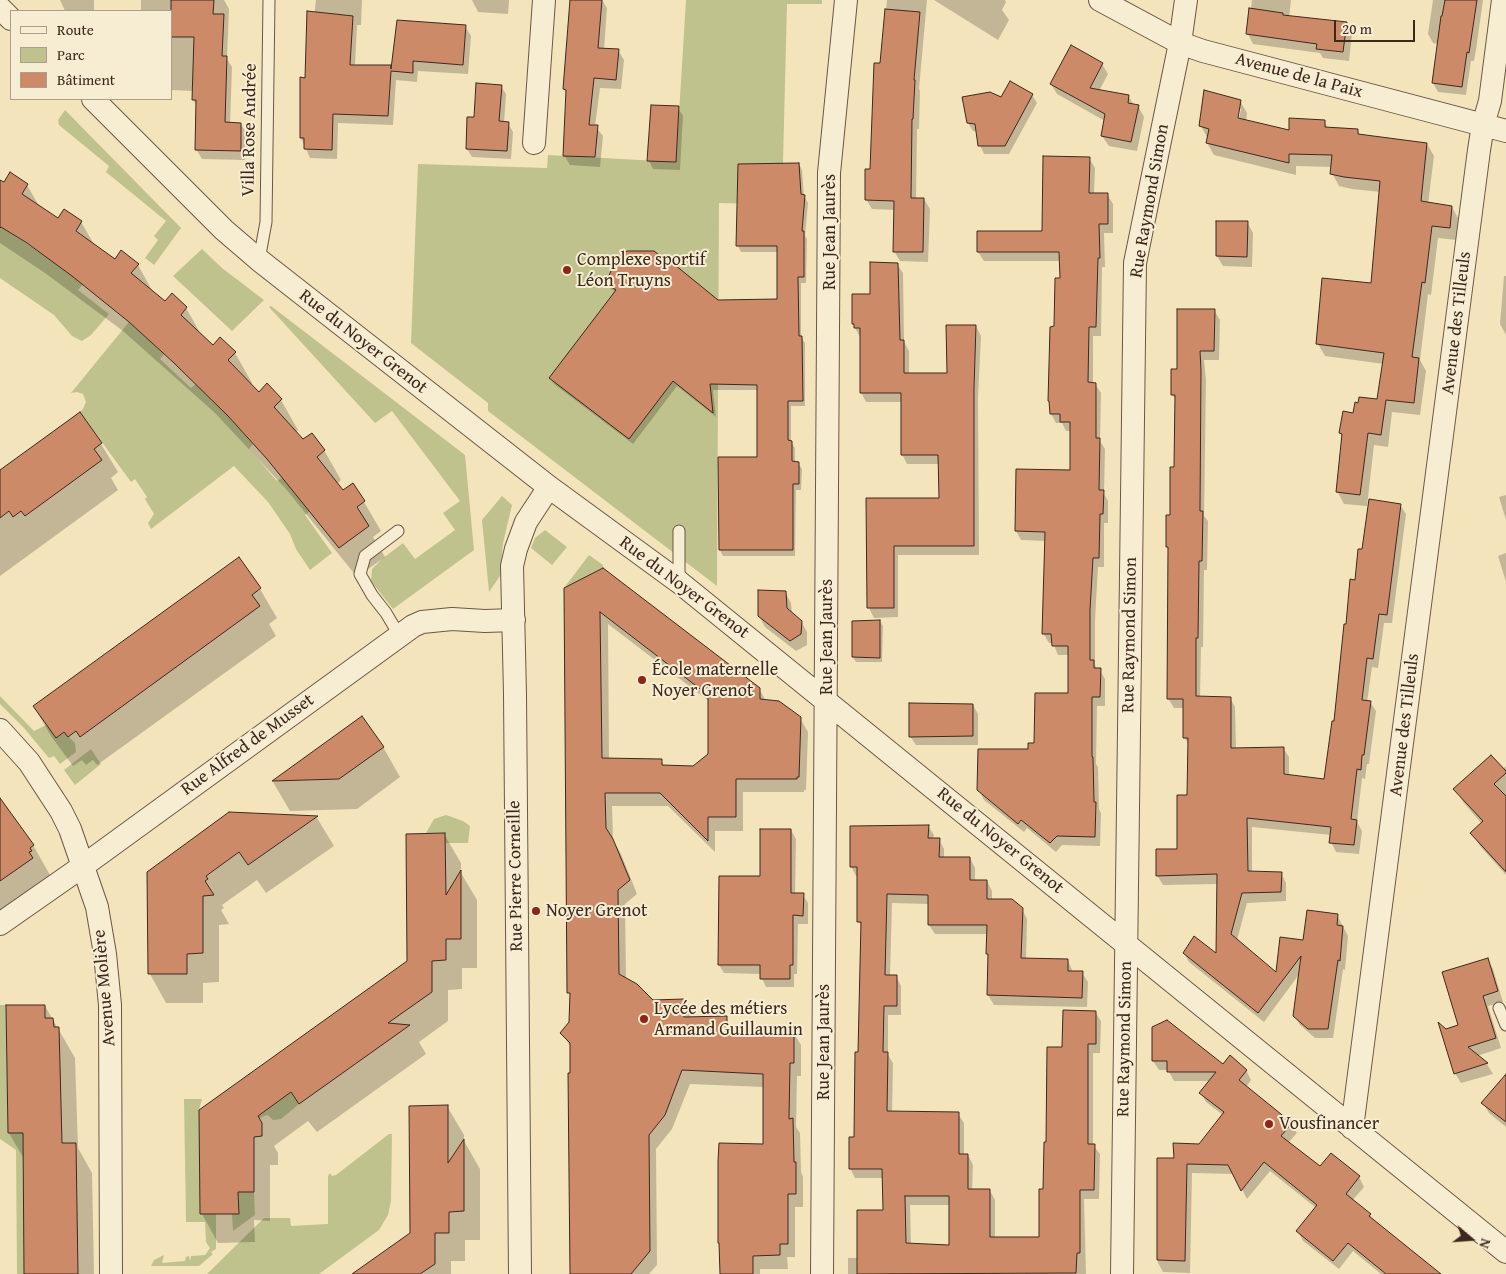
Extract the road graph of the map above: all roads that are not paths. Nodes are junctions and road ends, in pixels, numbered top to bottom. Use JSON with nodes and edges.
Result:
{"nodes":[{"id":1,"x":269,"y":0,"type":"edge"},
{"id":2,"x":544,"y":0,"type":"edge"},
{"id":3,"x":846,"y":0,"type":"edge"},
{"id":4,"x":1100,"y":0,"type":"edge"},
{"id":5,"x":1186,"y":0,"type":"edge"},
{"id":6,"x":1503,"y":0,"type":"edge"},
{"id":7,"x":0,"y":8,"type":"edge"},
{"id":8,"x":10,"y":18,"type":"edge"},
{"id":9,"x":1180,"y":43,"type":"junction"},
{"id":10,"x":94,"y":100,"type":"edge"},
{"id":11,"x":1483,"y":125,"type":"junction"},
{"id":12,"x":1506,"y":131,"type":"edge"},
{"id":13,"x":534,"y":143,"type":"dead end"},
{"id":14,"x":260,"y":260,"type":"junction"},
{"id":15,"x":548,"y":487,"type":"junction"},
{"id":16,"x":398,"y":531,"type":"dead end"},
{"id":17,"x":679,"y":531,"type":"dead end"},
{"id":18,"x":679,"y":582,"type":"junction"},
{"id":19,"x":514,"y":620,"type":"junction"},
{"id":20,"x":399,"y":635,"type":"junction"},
{"id":21,"x":827,"y":701,"type":"junction"},
{"id":22,"x":0,"y":730,"type":"edge"},
{"id":23,"x":83,"y":866,"type":"junction"},
{"id":24,"x":0,"y":924,"type":"edge"},
{"id":25,"x":1126,"y":944,"type":"junction"},
{"id":26,"x":1500,"y":1008,"type":"dead end"},
{"id":27,"x":1506,"y":1025,"type":"edge"},
{"id":28,"x":1352,"y":1128,"type":"junction"},
{"id":29,"x":1504,"y":1248,"type":"edge"},
{"id":30,"x":111,"y":1274,"type":"edge"},
{"id":31,"x":520,"y":1274,"type":"edge"},
{"id":32,"x":822,"y":1274,"type":"edge"},
{"id":33,"x":1122,"y":1274,"type":"edge"}],
"edges":[{"from":1,"to":14,"type":"lane","name":"Villa Rose Andrée"},
{"from":2,"to":13,"type":"street"},
{"from":3,"to":21,"type":"street","name":"Rue Jean Jaurès"},
{"from":4,"to":9,"type":"street","name":"Avenue de la Paix"},
{"from":5,"to":9,"type":"street","name":"Rue Raymond Simon"},
{"from":6,"to":11,"type":"street","name":"Avenue des Tilleuls"},
{"from":7,"to":8,"type":"street"},
{"from":9,"to":11,"type":"street","name":"Avenue de la Paix"},
{"from":9,"to":25,"type":"street","name":"Rue Raymond Simon"},
{"from":10,"to":14,"type":"street","name":"Rue du Noyer Grenot"},
{"from":11,"to":12,"type":"street","name":"Avenue de la Paix"},
{"from":11,"to":28,"type":"street","name":"Avenue des Tilleuls"},
{"from":14,"to":15,"type":"street","name":"Rue du Noyer Grenot"},
{"from":15,"to":18,"type":"street","name":"Rue du Noyer Grenot"},
{"from":15,"to":19,"type":"street","name":"Rue Pierre Corneille"},
{"from":16,"to":20,"type":"lane"},
{"from":17,"to":18,"type":"lane"},
{"from":18,"to":21,"type":"street","name":"Rue du Noyer Grenot"},
{"from":19,"to":20,"type":"street","name":"Rue Alfred de Musset"},
{"from":19,"to":31,"type":"street","name":"Rue Pierre Corneille"},
{"from":20,"to":23,"type":"street","name":"Rue Alfred de Musset"},
{"from":21,"to":25,"type":"street","name":"Rue du Noyer Grenot"},
{"from":21,"to":32,"type":"street","name":"Rue Jean Jaurès"},
{"from":22,"to":23,"type":"street","name":"Avenue Molière"},
{"from":23,"to":24,"type":"street","name":"Rue Alfred de Musset"},
{"from":23,"to":30,"type":"street","name":"Avenue Molière"},
{"from":25,"to":28,"type":"street","name":"Rue du Noyer Grenot"},
{"from":25,"to":33,"type":"street","name":"Rue Raymond Simon"},
{"from":26,"to":27,"type":"lane"},
{"from":28,"to":29,"type":"street"}]}
